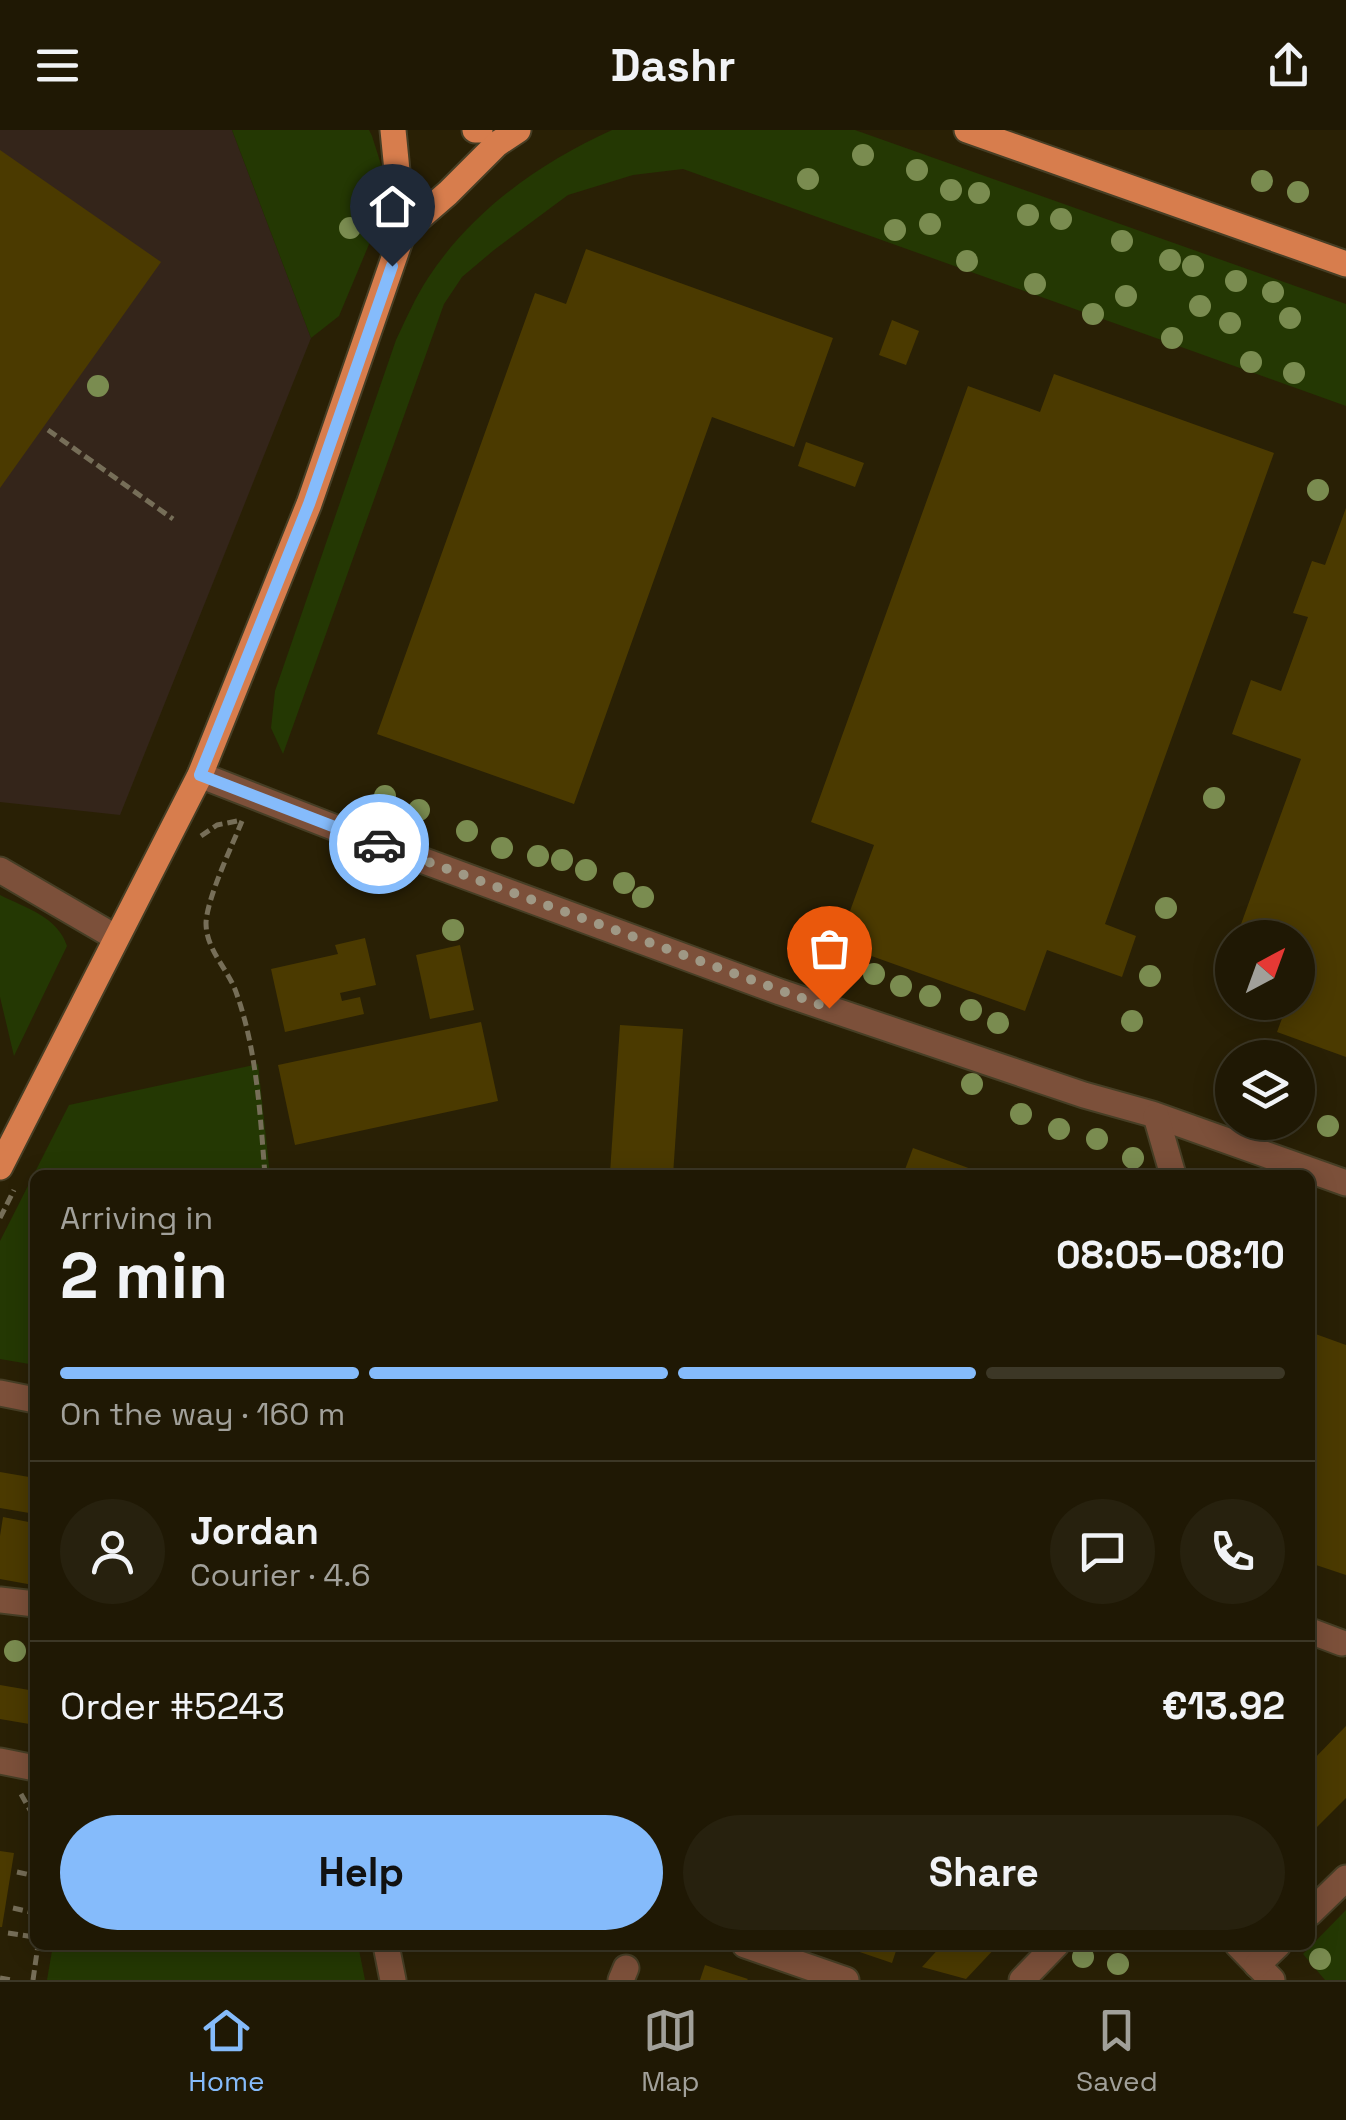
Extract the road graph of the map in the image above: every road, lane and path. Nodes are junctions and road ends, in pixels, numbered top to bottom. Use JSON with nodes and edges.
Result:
{"nodes":[{"id":1,"x":393,"y":130,"type":"edge"},
{"id":2,"x":518,"y":130,"type":"edge"},
{"id":3,"x":967,"y":130,"type":"edge"},
{"id":4,"x":403,"y":232,"type":"junction"},
{"id":5,"x":1346,"y":264,"type":"edge"},
{"id":6,"x":48,"y":430,"type":"dead end"},
{"id":7,"x":173,"y":518,"type":"dead end"},
{"id":8,"x":200,"y":775,"type":"junction"},
{"id":9,"x":242,"y":820,"type":"dead end"},
{"id":10,"x":0,"y":870,"type":"edge"},
{"id":11,"x":116,"y":938,"type":"junction"},
{"id":12,"x":1156,"y":1116,"type":"junction"},
{"id":13,"x":2,"y":1160,"type":"edge"},
{"id":14,"x":265,"y":1170,"type":"edge"},
{"id":15,"x":1172,"y":1170,"type":"edge"},
{"id":16,"x":1311,"y":1170,"type":"edge"},
{"id":17,"x":1315,"y":1171,"type":"edge"},
{"id":18,"x":1346,"y":1182,"type":"edge"},
{"id":19,"x":0,"y":1393,"type":"edge"},
{"id":20,"x":30,"y":1399,"type":"edge"},
{"id":21,"x":0,"y":1600,"type":"edge"},
{"id":22,"x":30,"y":1603,"type":"edge"},
{"id":23,"x":1315,"y":1632,"type":"edge"},
{"id":24,"x":1342,"y":1643,"type":"dead end"},
{"id":25,"x":0,"y":1761,"type":"edge"},
{"id":26,"x":30,"y":1767,"type":"edge"},
{"id":27,"x":16,"y":1872,"type":"dead end"},
{"id":28,"x":30,"y":1875,"type":"edge"},
{"id":29,"x":1346,"y":1878,"type":"edge"},
{"id":30,"x":13,"y":1908,"type":"dead end"},
{"id":31,"x":1315,"y":1908,"type":"edge"},
{"id":32,"x":30,"y":1912,"type":"edge"},
{"id":33,"x":8,"y":1933,"type":"dead end"},
{"id":34,"x":30,"y":1936,"type":"edge"},
{"id":35,"x":37,"y":1950,"type":"edge"},
{"id":36,"x":387,"y":1950,"type":"edge"},
{"id":37,"x":759,"y":1950,"type":"edge"},
{"id":38,"x":1051,"y":1950,"type":"edge"},
{"id":39,"x":1243,"y":1950,"type":"edge"},
{"id":40,"x":1265,"y":1972,"type":"edge"},
{"id":41,"x":0,"y":1978,"type":"edge"},
{"id":42,"x":11,"y":1980,"type":"edge"},
{"id":43,"x":33,"y":1980,"type":"edge"},
{"id":44,"x":392,"y":1980,"type":"edge"},
{"id":45,"x":846,"y":1980,"type":"edge"},
{"id":46,"x":1022,"y":1980,"type":"edge"}],
"edges":[{"from":1,"to":4,"type":"main road"},
{"from":2,"to":4,"type":"main road"},
{"from":3,"to":5,"type":"main road"},
{"from":4,"to":8,"type":"main road"},
{"from":6,"to":7,"type":"path"},
{"from":8,"to":11,"type":"main road"},
{"from":8,"to":12,"type":"street"},
{"from":9,"to":14,"type":"path"},
{"from":10,"to":11,"type":"street"},
{"from":11,"to":13,"type":"main road"},
{"from":12,"to":15,"type":"street"},
{"from":12,"to":16,"type":"street"},
{"from":17,"to":18,"type":"street"},
{"from":19,"to":20,"type":"street"},
{"from":21,"to":22,"type":"street"},
{"from":23,"to":24,"type":"street"},
{"from":25,"to":26,"type":"street"},
{"from":27,"to":28,"type":"path"},
{"from":29,"to":31,"type":"street"},
{"from":30,"to":32,"type":"path"},
{"from":33,"to":34,"type":"path"},
{"from":35,"to":43,"type":"path"},
{"from":36,"to":44,"type":"street"},
{"from":37,"to":45,"type":"street"},
{"from":38,"to":46,"type":"street"},
{"from":39,"to":40,"type":"street"},
{"from":41,"to":42,"type":"path"}]}
